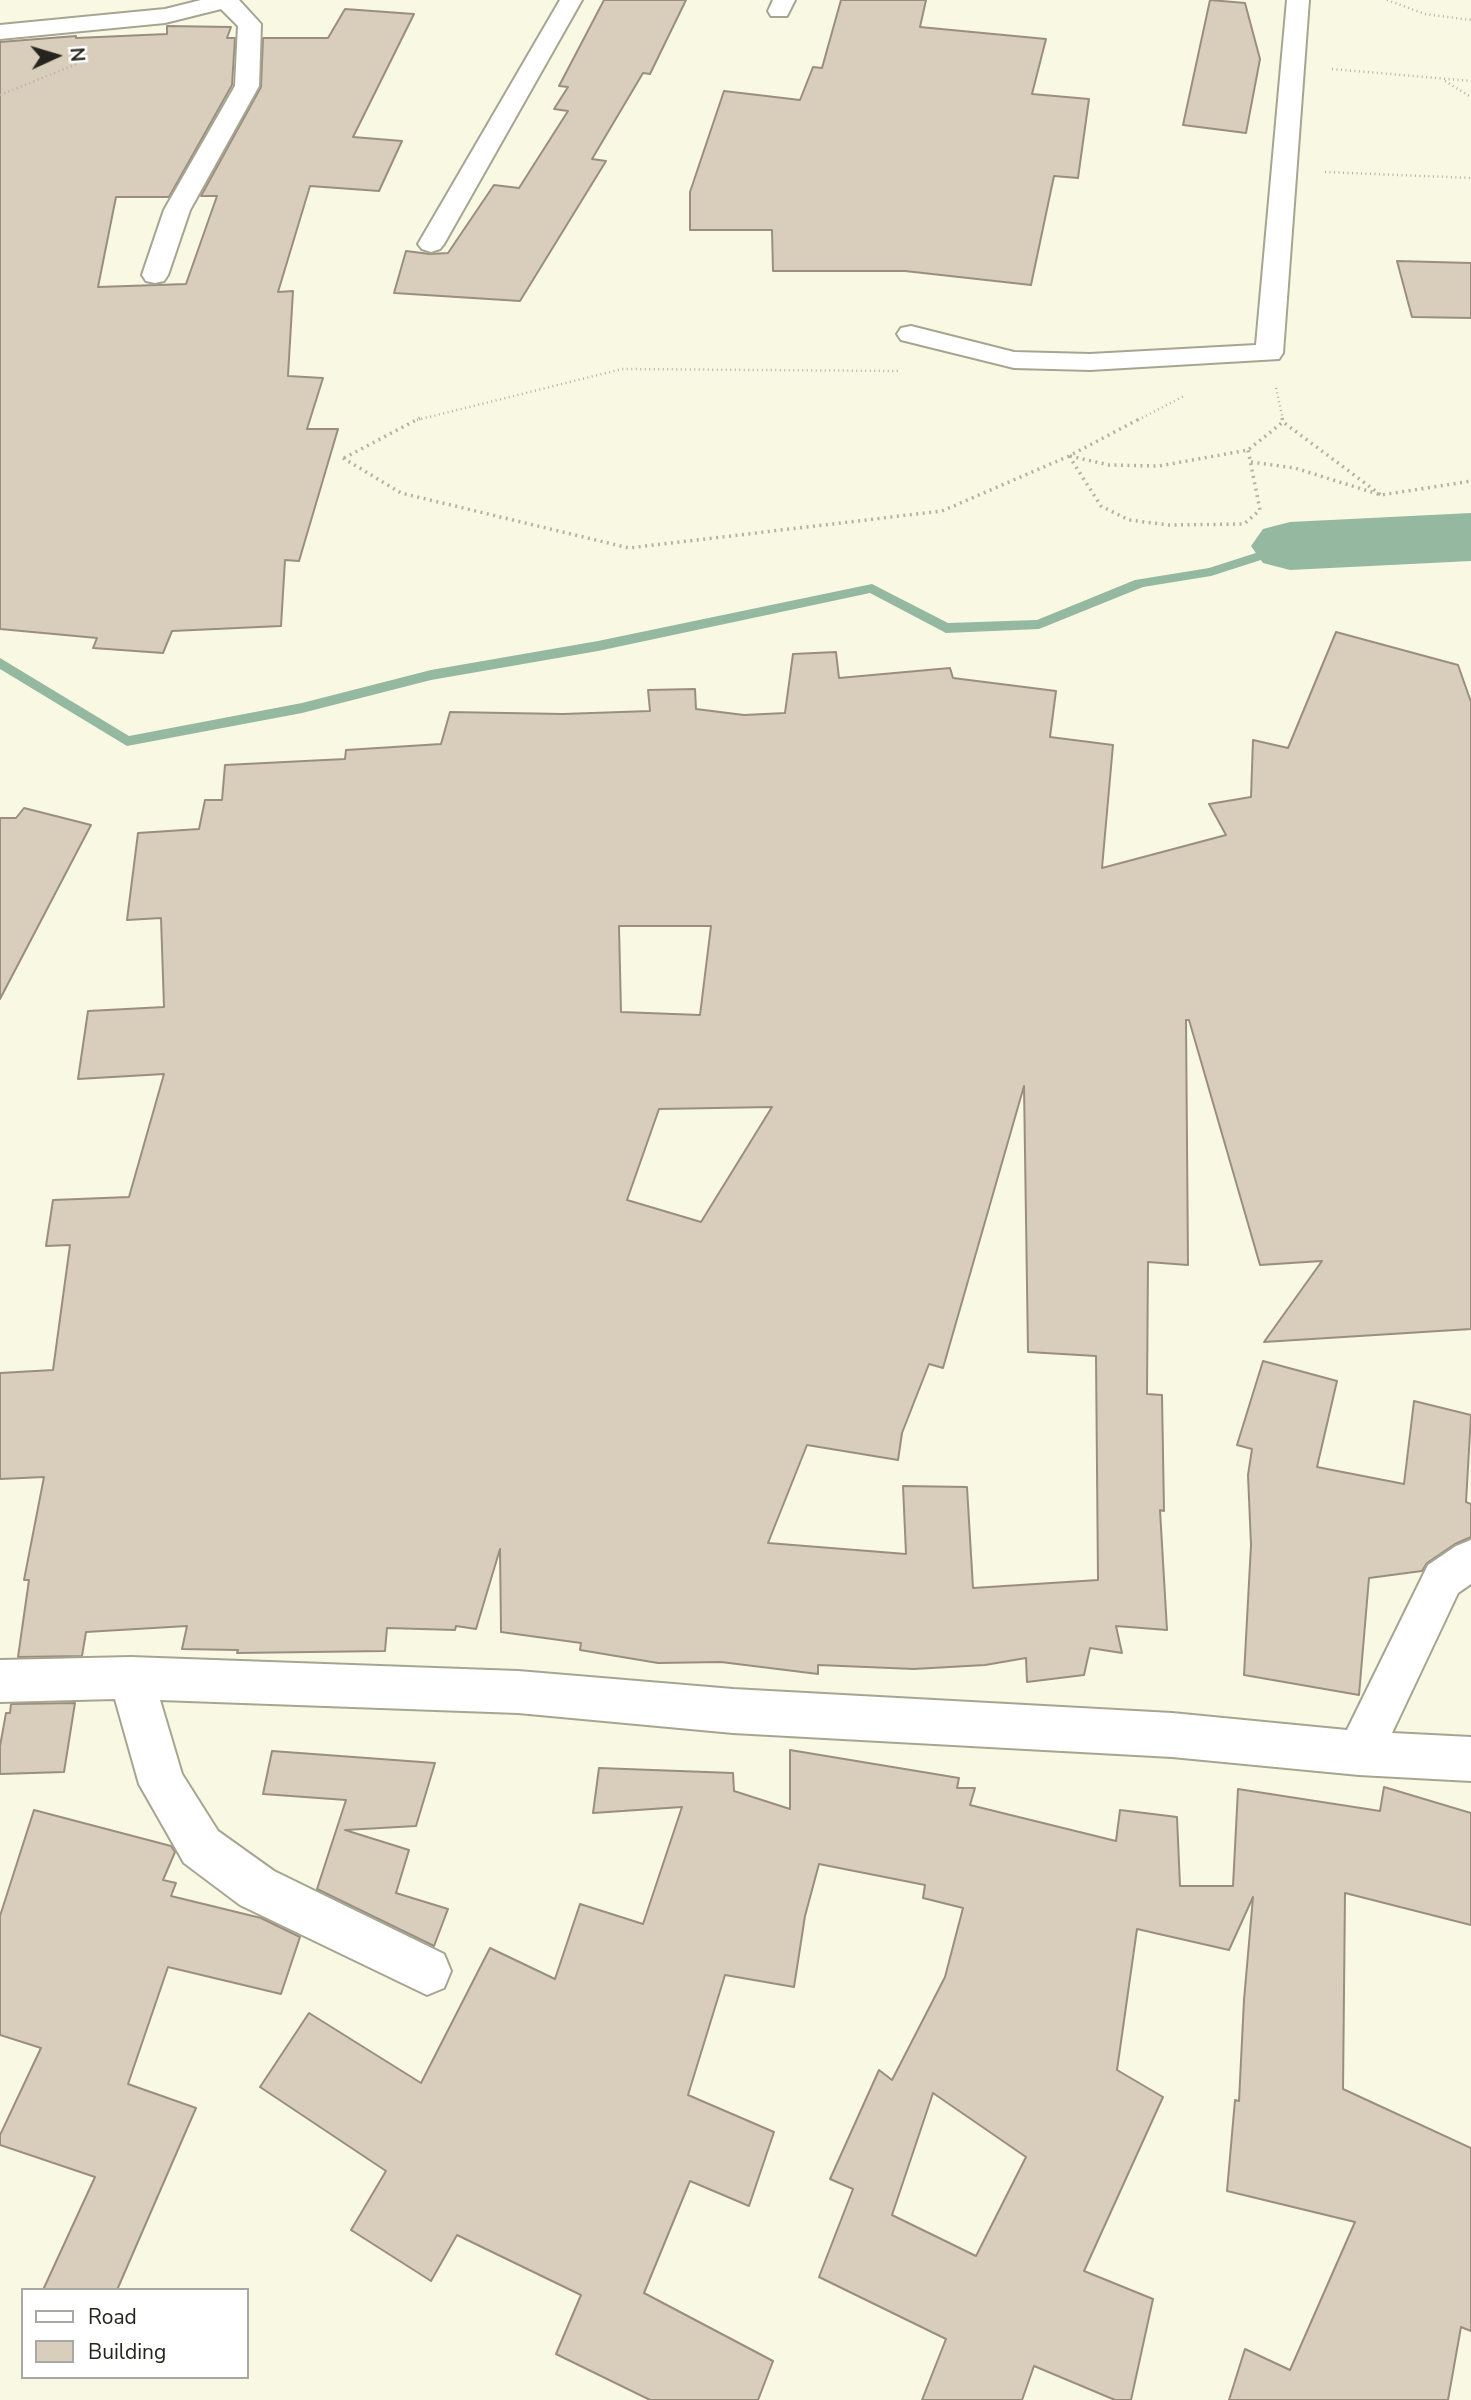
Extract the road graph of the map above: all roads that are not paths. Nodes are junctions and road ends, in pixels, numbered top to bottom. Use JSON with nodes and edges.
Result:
{"nodes":[{"id":1,"x":227,"y":0,"type":"edge"},
{"id":2,"x":571,"y":0,"type":"edge"},
{"id":3,"x":1298,"y":0,"type":"edge"},
{"id":4,"x":0,"y":32,"type":"edge"},
{"id":5,"x":431,"y":244,"type":"dead end"},
{"id":6,"x":155,"y":275,"type":"dead end"},
{"id":7,"x":911,"y":334,"type":"dead end"},
{"id":8,"x":1471,"y":1560,"type":"edge"},
{"id":9,"x":131,"y":1678,"type":"junction"},
{"id":10,"x":0,"y":1681,"type":"edge"},
{"id":11,"x":1359,"y":1753,"type":"junction"},
{"id":12,"x":1471,"y":1759,"type":"edge"},
{"id":13,"x":427,"y":1971,"type":"dead end"}],
"edges":[{"from":1,"to":4,"type":"street"},
{"from":1,"to":6,"type":"street"},
{"from":2,"to":5,"type":"street"},
{"from":3,"to":7,"type":"street"},
{"from":8,"to":11,"type":"street"},
{"from":9,"to":10,"type":"street"},
{"from":9,"to":11,"type":"street"},
{"from":9,"to":13,"type":"street"},
{"from":11,"to":12,"type":"street"}]}
